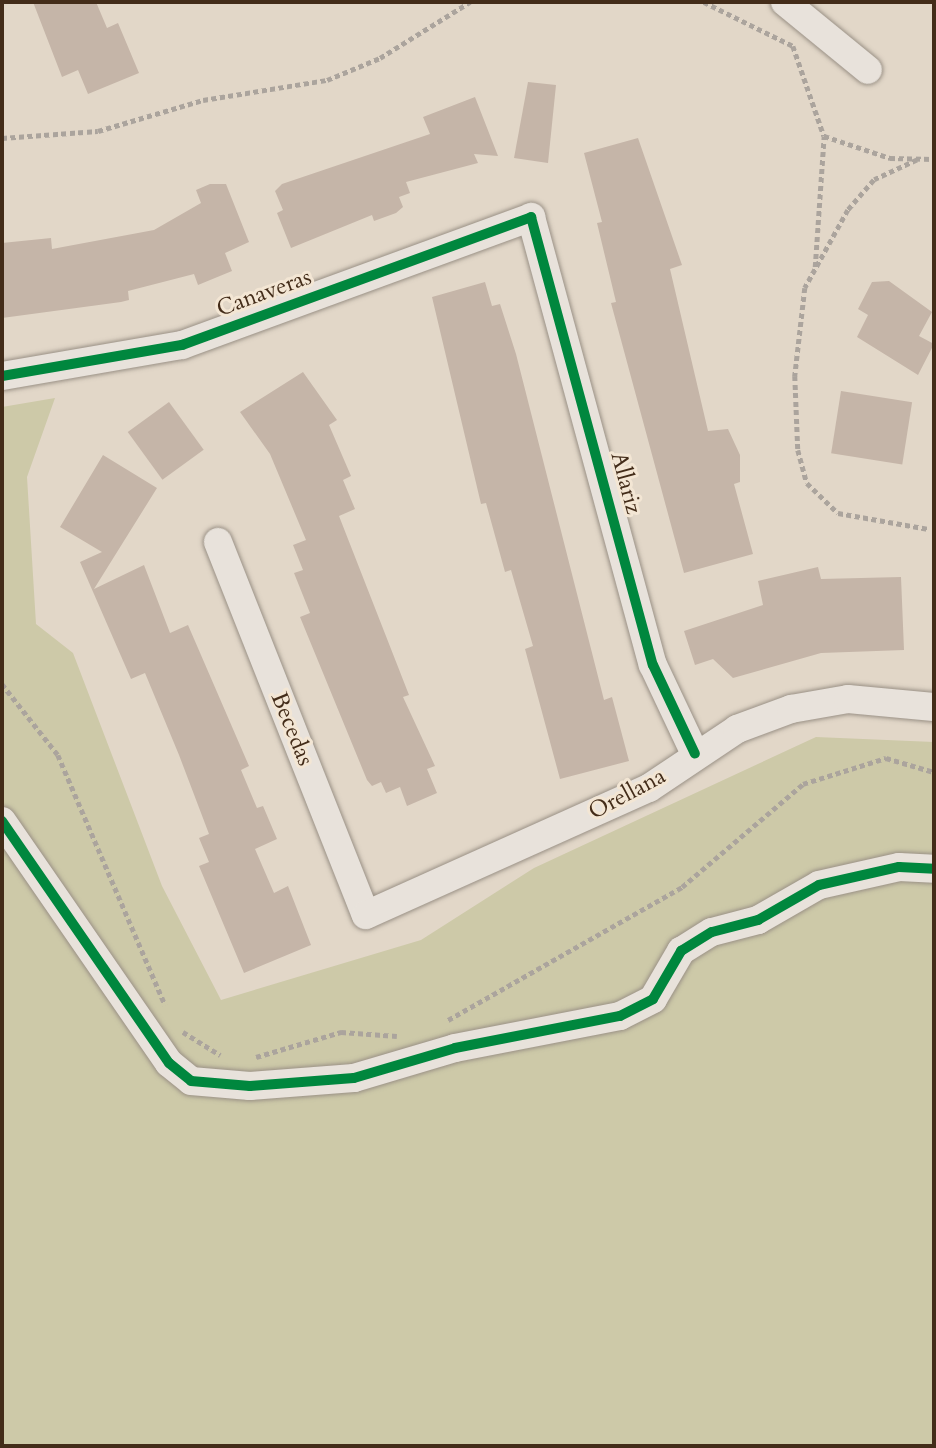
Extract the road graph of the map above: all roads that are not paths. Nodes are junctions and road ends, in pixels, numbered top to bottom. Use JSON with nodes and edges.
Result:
{"nodes":[{"id":1,"x":785,"y":2,"type":"edge"},
{"id":2,"x":868,"y":70,"type":"dead end"},
{"id":3,"x":531,"y":217,"type":"joint"},
{"id":4,"x":2,"y":376,"type":"edge"},
{"id":5,"x":218,"y":542,"type":"dead end"},
{"id":6,"x":934,"y":706,"type":"edge"},
{"id":7,"x":695,"y":754,"type":"junction"},
{"id":8,"x":2,"y":821,"type":"edge"},
{"id":9,"x":934,"y":869,"type":"edge"},
{"id":10,"x":366,"y":915,"type":"joint"}],
"edges":[{"from":1,"to":2,"type":"street"},
{"from":3,"to":4,"type":"street","name":"Canaveras"},
{"from":3,"to":7,"type":"street","name":"Allariz"},
{"from":5,"to":10,"type":"street","name":"Becedas"},
{"from":6,"to":7,"type":"street","name":"Orellana"},
{"from":7,"to":10,"type":"street","name":"Orellana"},
{"from":8,"to":9,"type":"street"}]}
